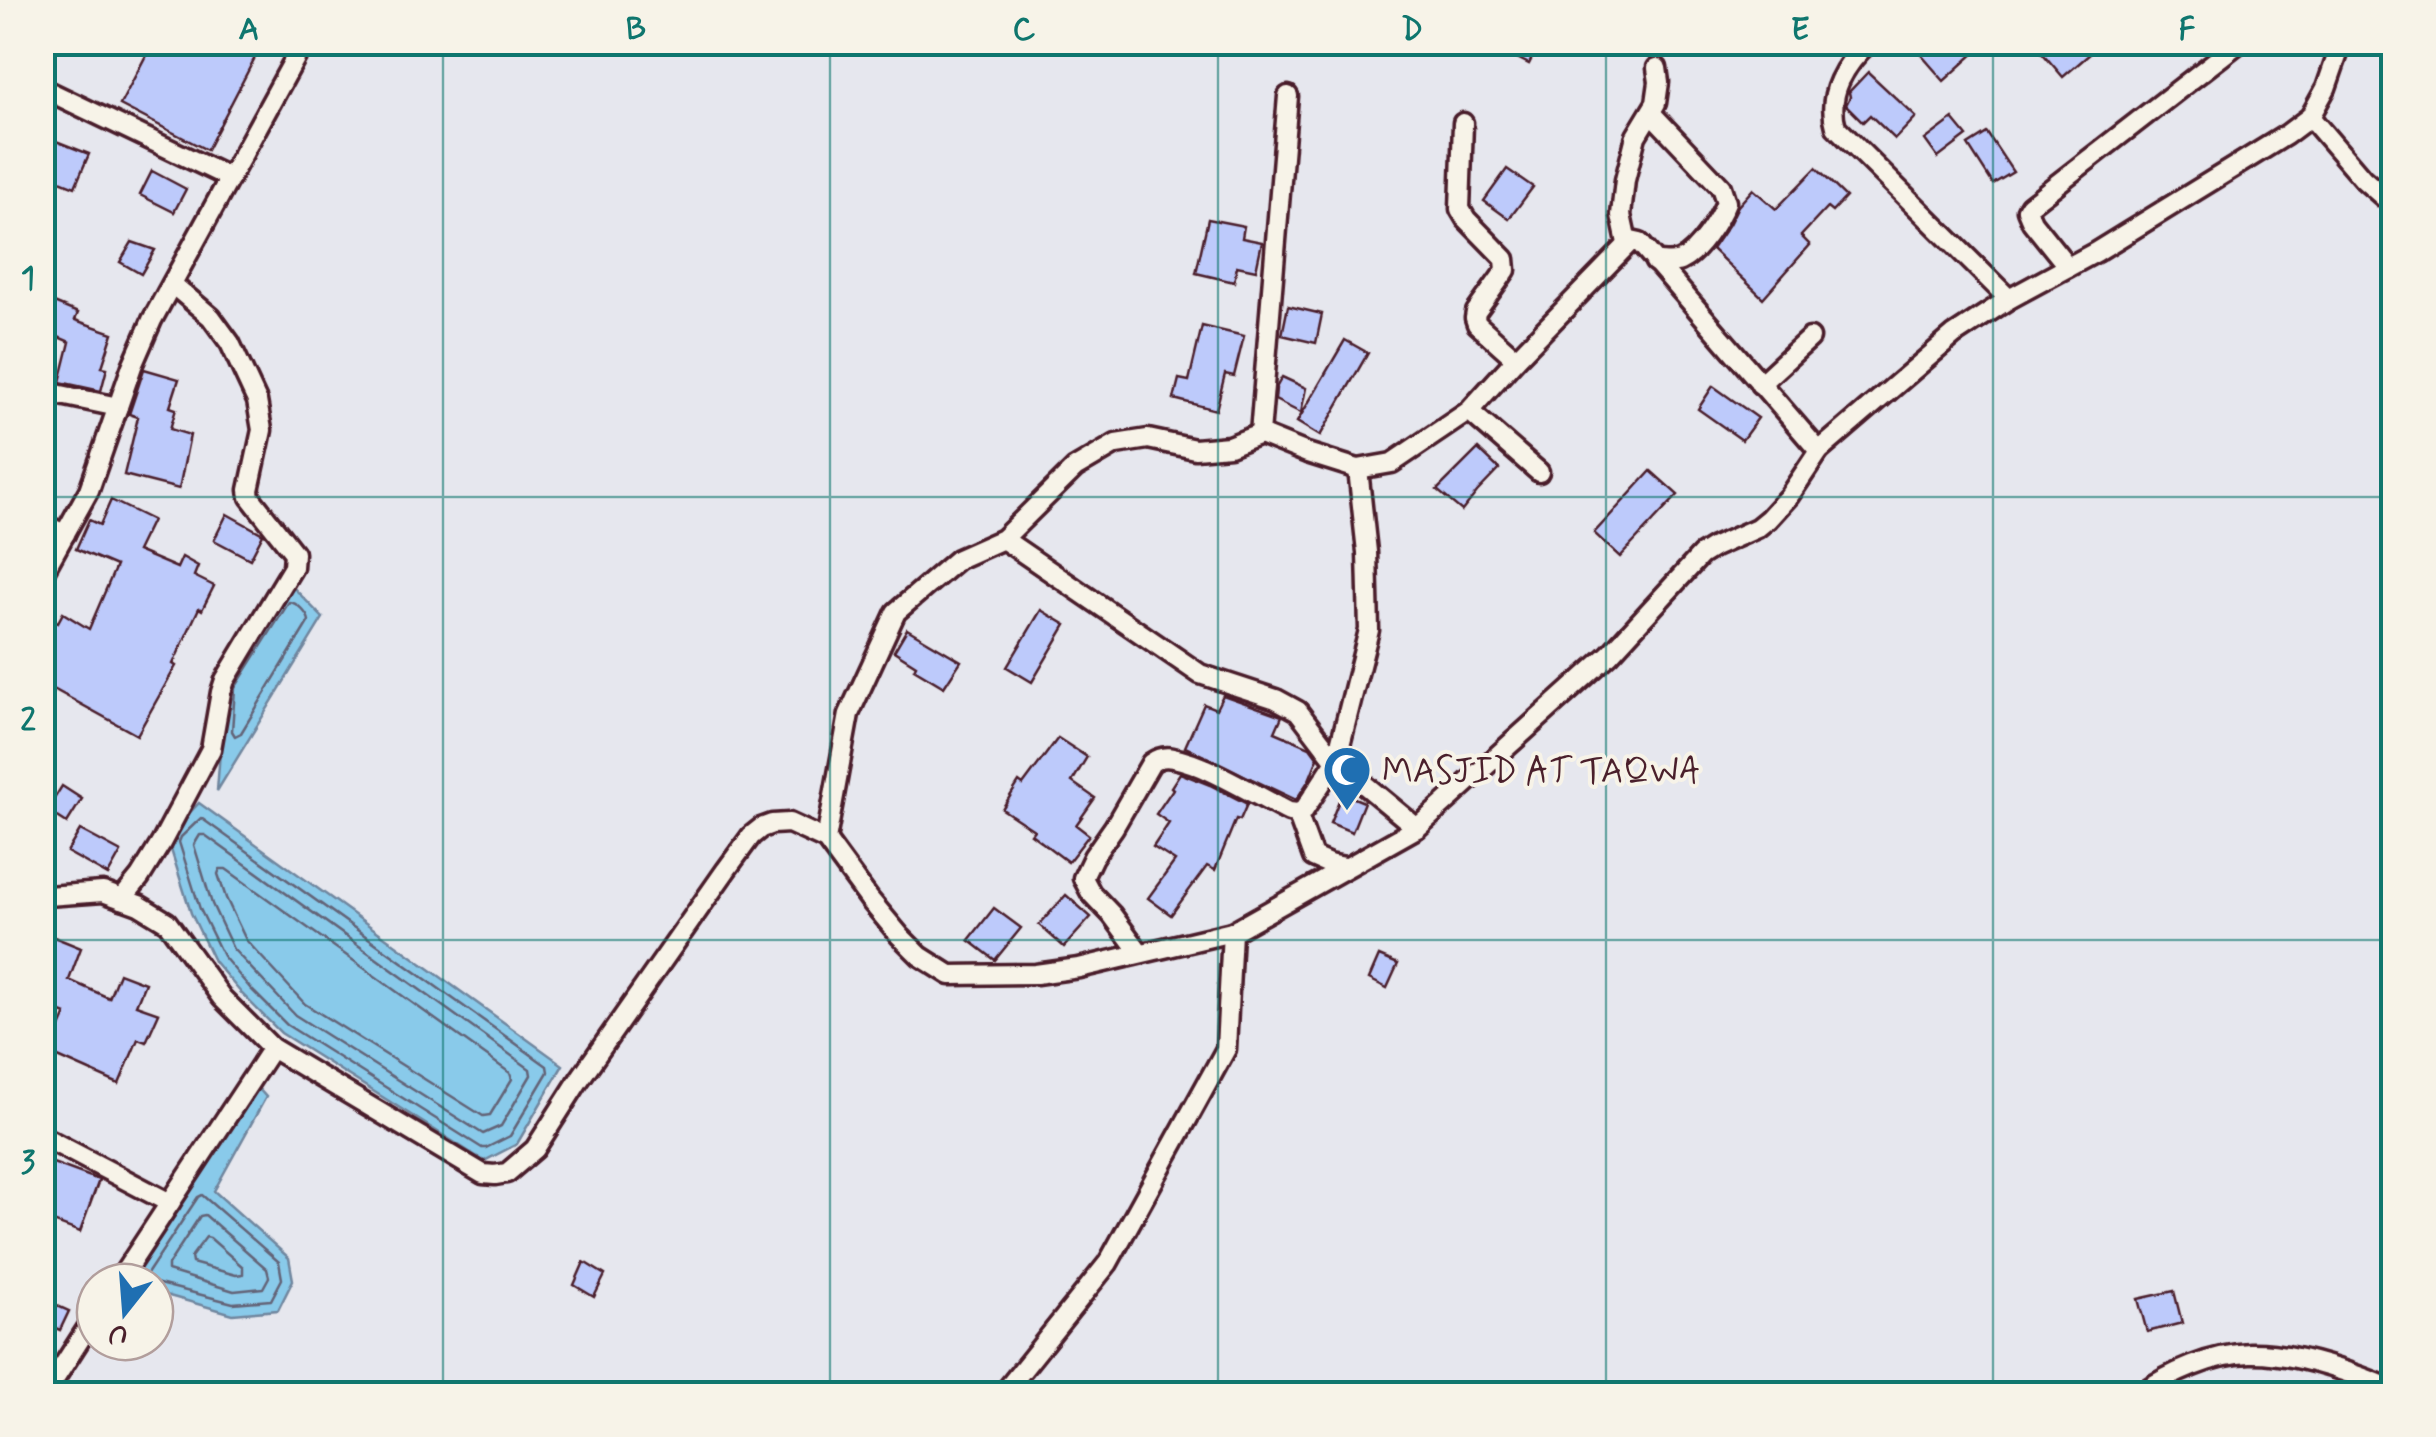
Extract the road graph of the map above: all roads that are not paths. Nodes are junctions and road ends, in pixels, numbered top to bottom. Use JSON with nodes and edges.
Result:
{"nodes":[{"id":1,"x":304,"y":42,"type":"edge"},
{"id":2,"x":1869,"y":42,"type":"edge"},
{"id":3,"x":2240,"y":42,"type":"edge"},
{"id":4,"x":2342,"y":42,"type":"edge"},
{"id":5,"x":1657,"y":68,"type":"dead end"},
{"id":6,"x":42,"y":88,"type":"edge"},
{"id":7,"x":1288,"y":96,"type":"dead end"},
{"id":8,"x":1651,"y":113,"type":"junction"},
{"id":9,"x":2310,"y":117,"type":"junction"},
{"id":10,"x":1463,"y":123,"type":"dead end"},
{"id":11,"x":230,"y":178,"type":"junction"},
{"id":12,"x":2394,"y":206,"type":"edge"},
{"id":13,"x":1627,"y":243,"type":"junction"},
{"id":14,"x":1655,"y":262,"type":"junction"},
{"id":15,"x":2068,"y":268,"type":"junction"},
{"id":16,"x":172,"y":284,"type":"junction"},
{"id":17,"x":2009,"y":298,"type":"junction"},
{"id":18,"x":1810,"y":338,"type":"dead end"},
{"id":19,"x":1516,"y":358,"type":"junction"},
{"id":20,"x":1760,"y":384,"type":"junction"},
{"id":21,"x":42,"y":391,"type":"edge"},
{"id":22,"x":118,"y":407,"type":"junction"},
{"id":23,"x":1469,"y":411,"type":"junction"},
{"id":24,"x":1260,"y":434,"type":"junction"},
{"id":25,"x":1818,"y":450,"type":"junction"},
{"id":26,"x":1358,"y":469,"type":"junction"},
{"id":27,"x":1540,"y":472,"type":"dead end"},
{"id":28,"x":42,"y":524,"type":"edge"},
{"id":29,"x":64,"y":534,"type":"junction"},
{"id":30,"x":1003,"y":539,"type":"junction"},
{"id":31,"x":42,"y":575,"type":"edge"},
{"id":32,"x":1336,"y":761,"type":"junction"},
{"id":33,"x":1297,"y":814,"type":"junction"},
{"id":34,"x":1417,"y":828,"type":"junction"},
{"id":35,"x":826,"y":840,"type":"junction"},
{"id":36,"x":1345,"y":867,"type":"junction"},
{"id":37,"x":44,"y":891,"type":"edge"},
{"id":38,"x":122,"y":899,"type":"junction"},
{"id":39,"x":1232,"y":932,"type":"junction"},
{"id":40,"x":1140,"y":954,"type":"junction"},
{"id":41,"x":272,"y":1048,"type":"junction"},
{"id":42,"x":42,"y":1136,"type":"edge"},
{"id":43,"x":170,"y":1203,"type":"junction"},
{"id":44,"x":131,"y":1262,"type":"edge"},
{"id":45,"x":75,"y":1347,"type":"edge"},
{"id":46,"x":2364,"y":1386,"type":"edge"},
{"id":47,"x":2394,"y":1390,"type":"edge"},
{"id":48,"x":45,"y":1394,"type":"edge"},
{"id":49,"x":1003,"y":1394,"type":"edge"},
{"id":50,"x":2140,"y":1394,"type":"edge"}],
"edges":[{"from":1,"to":11,"type":"street"},
{"from":2,"to":17,"type":"street"},
{"from":3,"to":15,"type":"street"},
{"from":4,"to":9,"type":"street"},
{"from":5,"to":8,"type":"street"},
{"from":6,"to":11,"type":"street"},
{"from":7,"to":24,"type":"street"},
{"from":8,"to":13,"type":"street"},
{"from":8,"to":14,"type":"street"},
{"from":9,"to":12,"type":"street"},
{"from":9,"to":15,"type":"street"},
{"from":10,"to":19,"type":"street"},
{"from":11,"to":16,"type":"street"},
{"from":13,"to":14,"type":"street"},
{"from":13,"to":19,"type":"street"},
{"from":14,"to":20,"type":"street"},
{"from":15,"to":17,"type":"street"},
{"from":16,"to":22,"type":"street"},
{"from":16,"to":38,"type":"street"},
{"from":17,"to":25,"type":"street"},
{"from":18,"to":20,"type":"street"},
{"from":19,"to":23,"type":"street"},
{"from":20,"to":25,"type":"street"},
{"from":21,"to":22,"type":"street"},
{"from":22,"to":29,"type":"street"},
{"from":23,"to":26,"type":"street"},
{"from":23,"to":27,"type":"street"},
{"from":24,"to":26,"type":"street"},
{"from":24,"to":30,"type":"street"},
{"from":25,"to":34,"type":"street"},
{"from":26,"to":32,"type":"street"},
{"from":28,"to":29,"type":"street"},
{"from":29,"to":31,"type":"street"},
{"from":30,"to":32,"type":"street"},
{"from":30,"to":35,"type":"street"},
{"from":32,"to":33,"type":"street"},
{"from":32,"to":34,"type":"street"},
{"from":33,"to":36,"type":"street"},
{"from":33,"to":40,"type":"street"},
{"from":34,"to":36,"type":"street"},
{"from":35,"to":40,"type":"street"},
{"from":35,"to":41,"type":"street"},
{"from":36,"to":39,"type":"street"},
{"from":37,"to":38,"type":"street"},
{"from":38,"to":41,"type":"street"},
{"from":39,"to":40,"type":"street"},
{"from":39,"to":49,"type":"street"},
{"from":41,"to":43,"type":"street"},
{"from":42,"to":43,"type":"street"},
{"from":43,"to":44,"type":"street"},
{"from":45,"to":48,"type":"street"},
{"from":46,"to":47,"type":"street"},
{"from":46,"to":50,"type":"street"}]}
